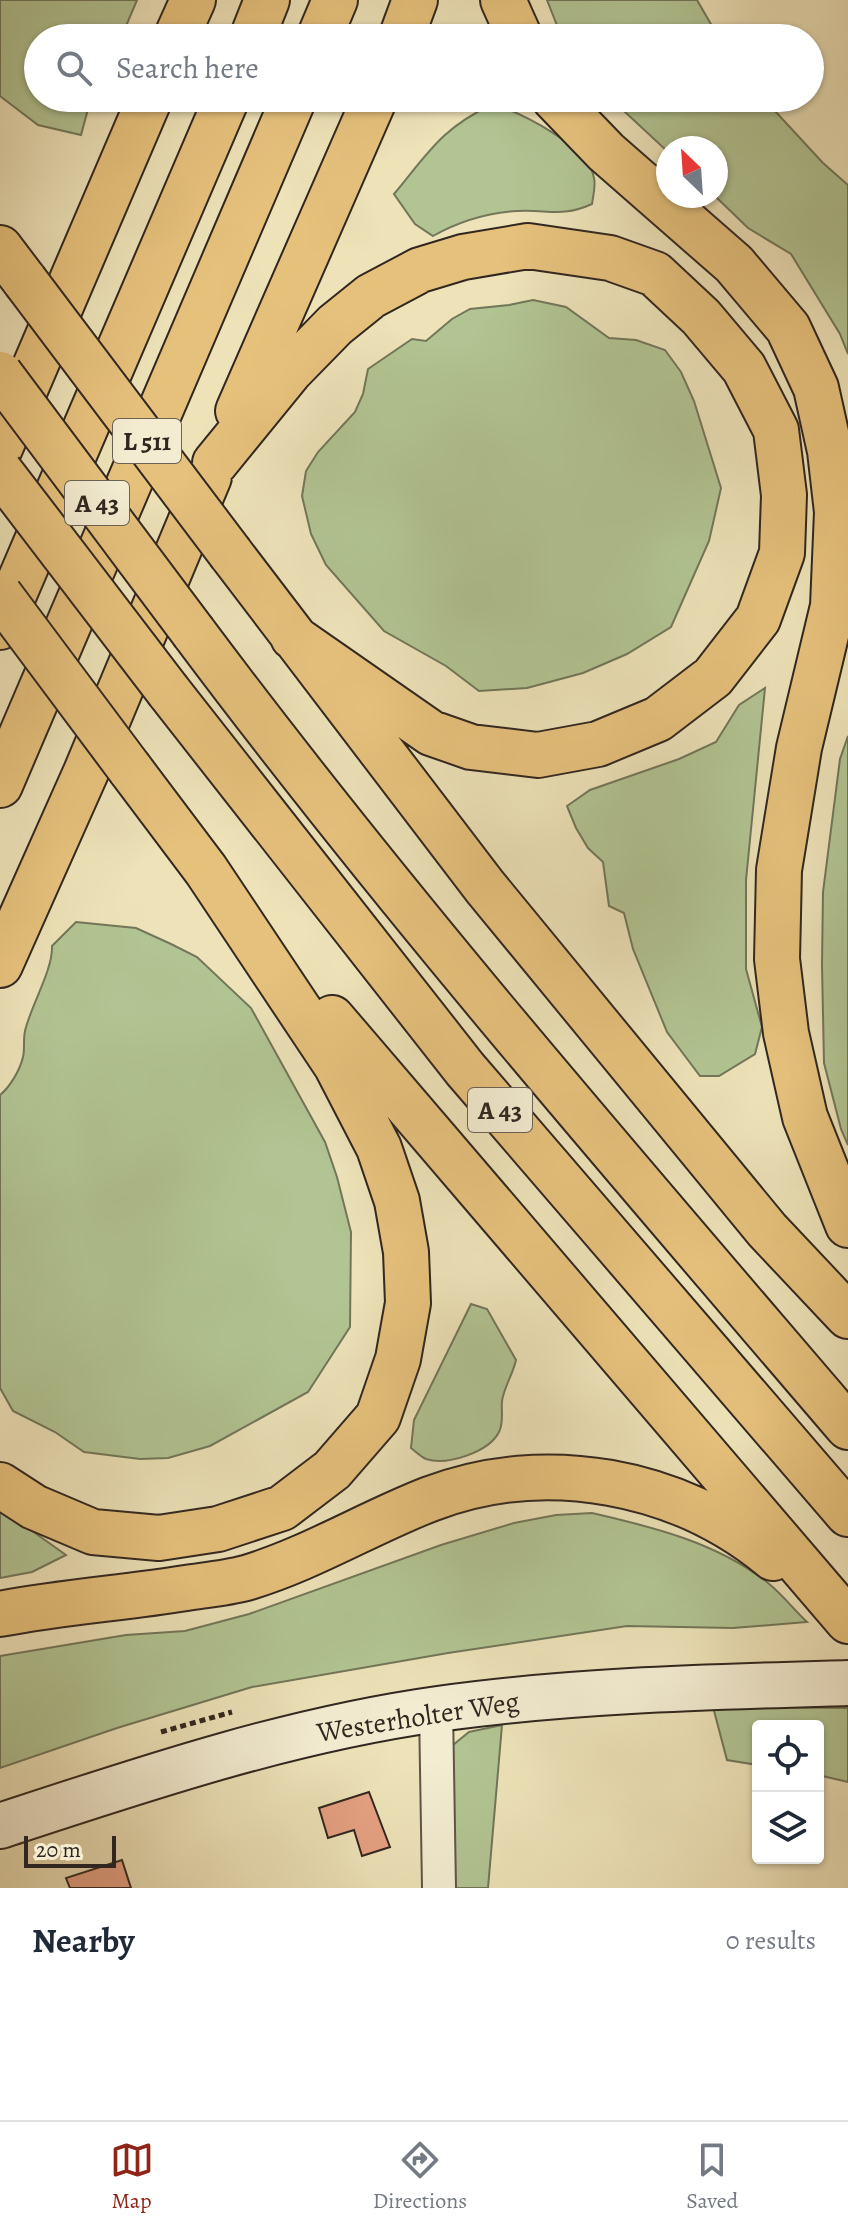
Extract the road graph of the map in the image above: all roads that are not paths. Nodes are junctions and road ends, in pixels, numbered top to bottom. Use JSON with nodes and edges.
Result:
{"nodes":[{"id":1,"x":193,"y":0,"type":"edge"},
{"id":2,"x":267,"y":0,"type":"edge"},
{"id":3,"x":335,"y":0,"type":"edge"},
{"id":4,"x":415,"y":0,"type":"edge"},
{"id":5,"x":503,"y":0,"type":"edge"},
{"id":6,"x":182,"y":24,"type":"edge"},
{"id":7,"x":258,"y":24,"type":"edge"},
{"id":8,"x":325,"y":24,"type":"edge"},
{"id":9,"x":406,"y":24,"type":"edge"},
{"id":10,"x":514,"y":24,"type":"edge"},
{"id":11,"x":144,"y":112,"type":"edge"},
{"id":12,"x":221,"y":112,"type":"edge"},
{"id":13,"x":288,"y":112,"type":"edge"},
{"id":14,"x":369,"y":112,"type":"edge"},
{"id":15,"x":567,"y":112,"type":"edge"},
{"id":16,"x":12,"y":264,"type":"edge"},
{"id":17,"x":0,"y":374,"type":"edge"},
{"id":18,"x":0,"y":448,"type":"edge"},
{"id":19,"x":215,"y":463,"type":"junction"},
{"id":20,"x":0,"y":471,"type":"edge"},
{"id":21,"x":0,"y":595,"type":"edge"},
{"id":22,"x":0,"y":627,"type":"edge"},
{"id":23,"x":293,"y":637,"type":"junction"},
{"id":24,"x":0,"y":785,"type":"edge"},
{"id":25,"x":206,"y":870,"type":"junction"},
{"id":26,"x":0,"y":965,"type":"edge"},
{"id":27,"x":848,"y":1225,"type":"edge"},
{"id":28,"x":848,"y":1316,"type":"edge"},
{"id":29,"x":848,"y":1427,"type":"edge"},
{"id":30,"x":0,"y":1485,"type":"edge"},
{"id":31,"x":848,"y":1514,"type":"edge"},
{"id":32,"x":0,"y":1614,"type":"edge"},
{"id":33,"x":848,"y":1621,"type":"edge"},
{"id":34,"x":848,"y":1630,"type":"edge"},
{"id":35,"x":848,"y":1683,"type":"edge"},
{"id":36,"x":436,"y":1709,"type":"junction"},
{"id":37,"x":0,"y":1826,"type":"edge"},
{"id":38,"x":439,"y":1888,"type":"edge"}],
"edges":[{"from":1,"to":6,"type":"highway"},
{"from":2,"to":7,"type":"highway"},
{"from":3,"to":8,"type":"highway"},
{"from":4,"to":9,"type":"highway"},
{"from":5,"to":10,"type":"highway"},
{"from":11,"to":18,"type":"highway"},
{"from":12,"to":22,"type":"highway","number":"L 511"},
{"from":13,"to":24,"type":"highway","number":"L 511"},
{"from":14,"to":19,"type":"highway"},
{"from":15,"to":27,"type":"highway"},
{"from":16,"to":23,"type":"highway","bridge":true},
{"from":17,"to":29,"type":"highway","number":"A 43","bridge":true},
{"from":19,"to":23,"type":"highway"},
{"from":19,"to":26,"type":"highway"},
{"from":20,"to":31,"type":"highway","number":"A 43","bridge":true},
{"from":21,"to":25,"type":"highway","bridge":true},
{"from":23,"to":28,"type":"highway"},
{"from":25,"to":30,"type":"highway"},
{"from":25,"to":33,"type":"highway"},
{"from":32,"to":34,"type":"highway"},
{"from":35,"to":36,"type":"street","name":"Westerholter Weg"},
{"from":36,"to":37,"type":"street","name":"Westerholter Weg"},
{"from":36,"to":38,"type":"street"}]}
